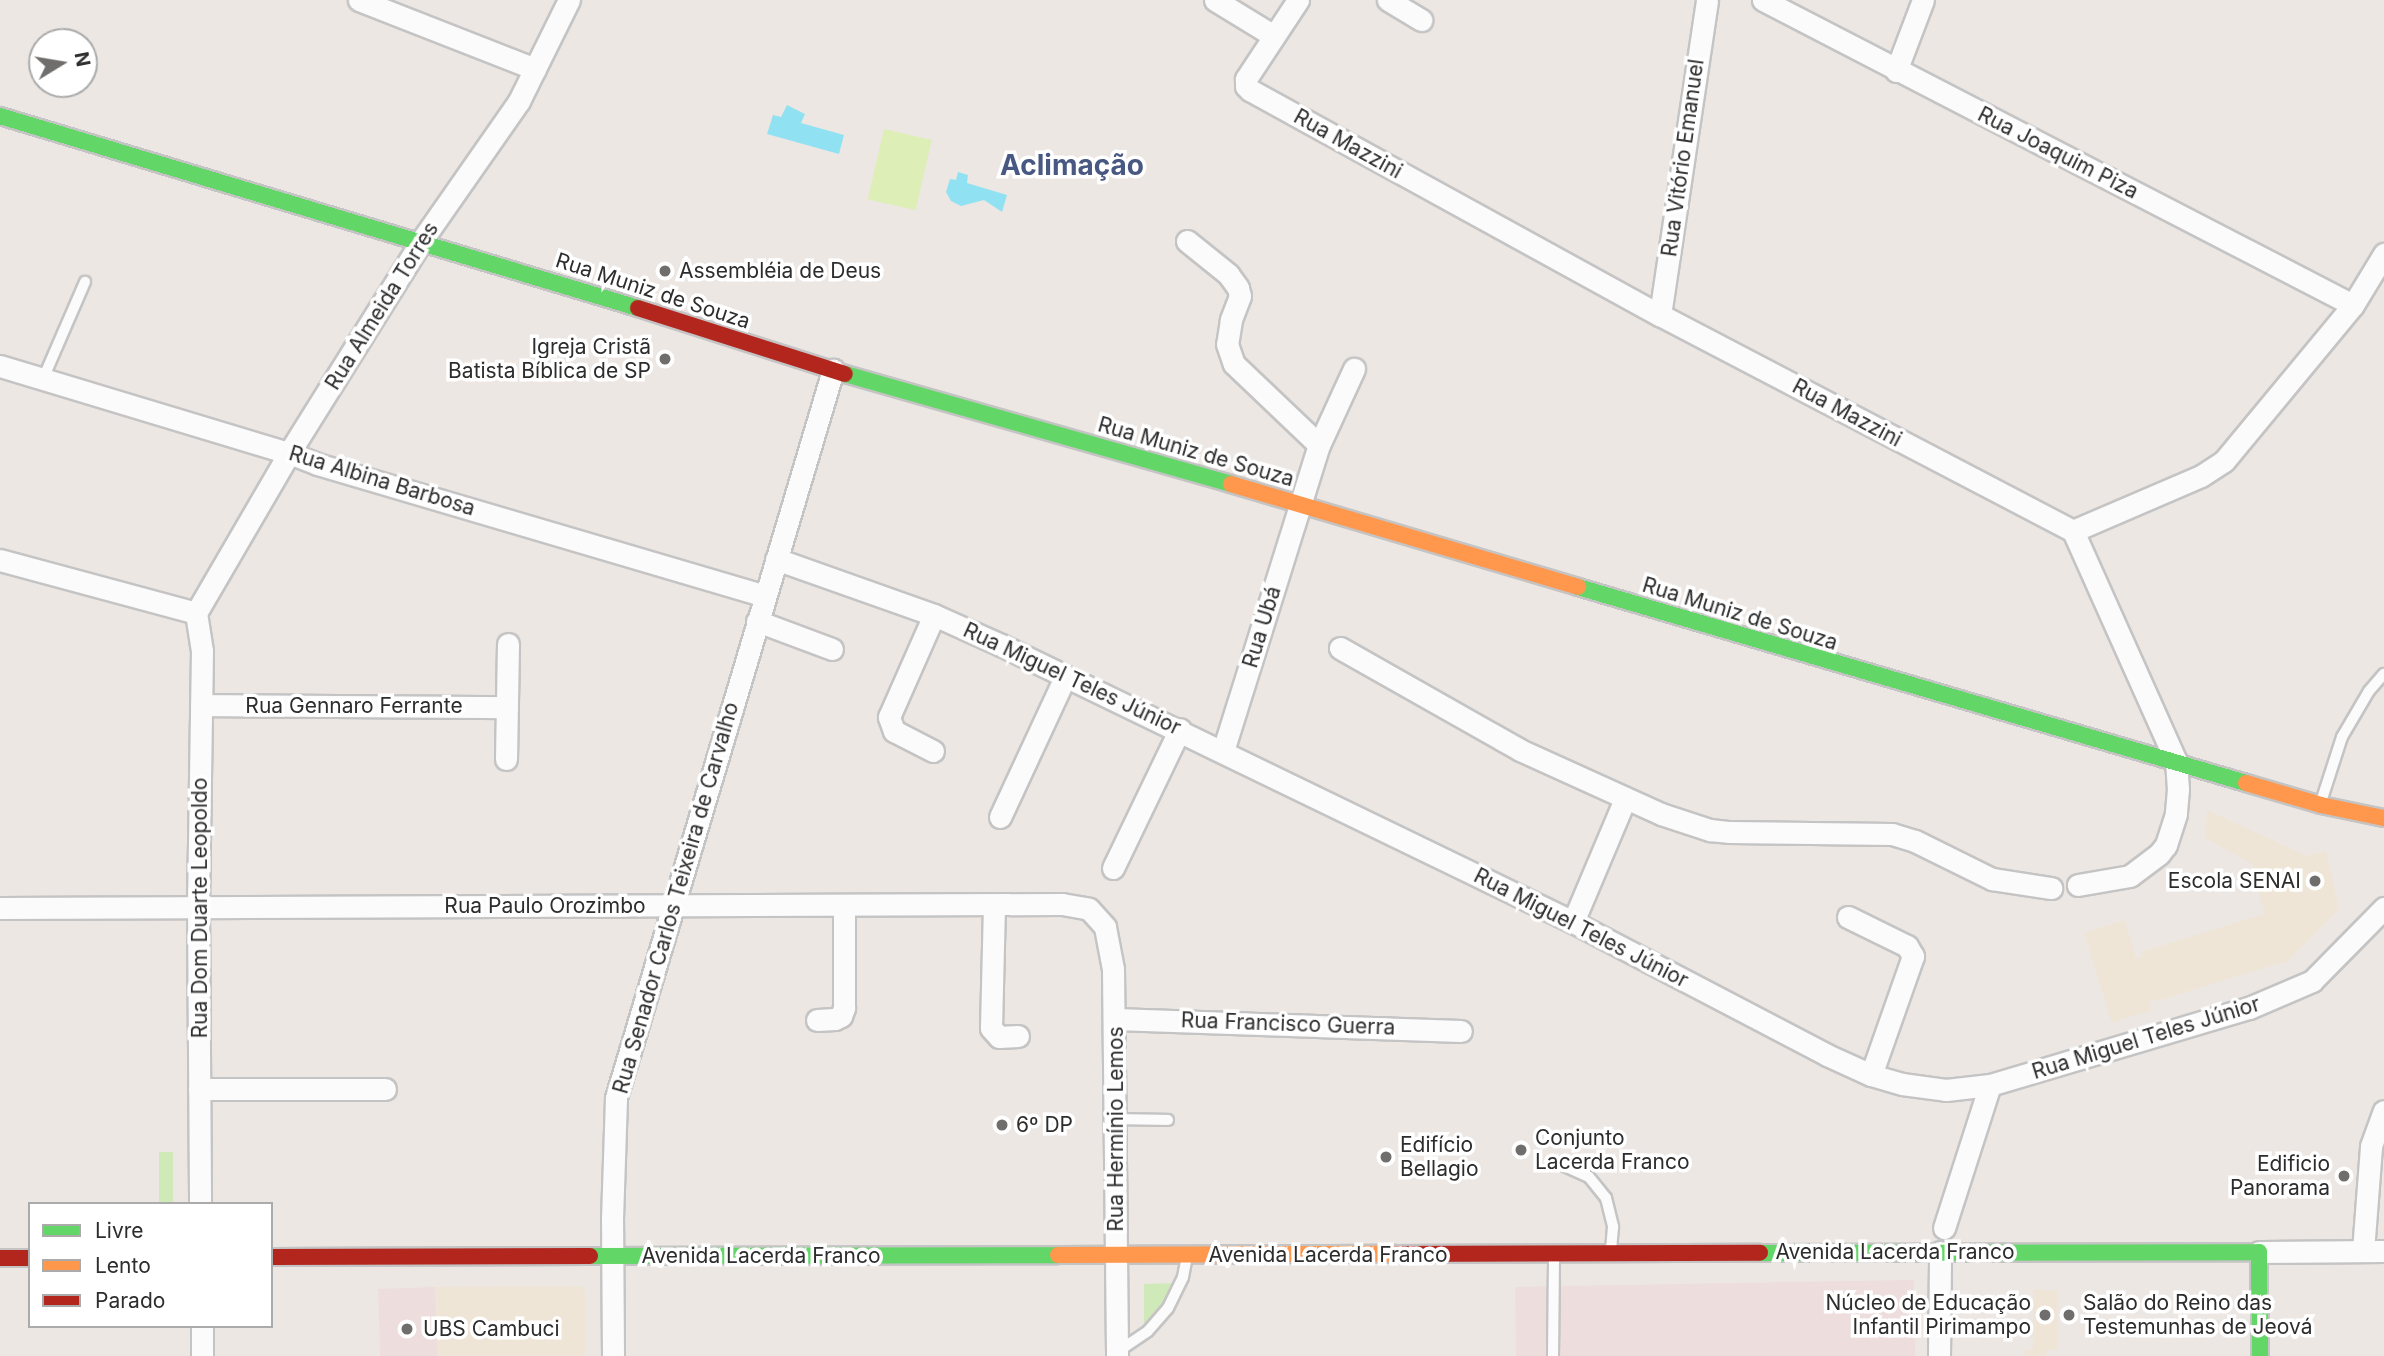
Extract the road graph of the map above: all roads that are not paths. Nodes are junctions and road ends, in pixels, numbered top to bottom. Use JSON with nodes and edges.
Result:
{"nodes":[{"id":1,"x":359,"y":0,"type":"edge"},
{"id":2,"x":569,"y":0,"type":"edge"},
{"id":3,"x":1215,"y":0,"type":"edge"},
{"id":4,"x":1297,"y":0,"type":"edge"},
{"id":5,"x":1388,"y":0,"type":"edge"},
{"id":6,"x":1707,"y":0,"type":"edge"},
{"id":7,"x":1763,"y":0,"type":"edge"},
{"id":8,"x":1923,"y":0,"type":"edge"},
{"id":9,"x":1421,"y":20,"type":"dead end"},
{"id":10,"x":1275,"y":36,"type":"junction"},
{"id":11,"x":535,"y":69,"type":"junction"},
{"id":12,"x":1896,"y":71,"type":"junction"},
{"id":13,"x":0,"y":116,"type":"edge"},
{"id":14,"x":1187,"y":241,"type":"dead end"},
{"id":15,"x":420,"y":243,"type":"junction"},
{"id":16,"x":2384,"y":254,"type":"edge"},
{"id":17,"x":85,"y":282,"type":"dead end"},
{"id":18,"x":2353,"y":304,"type":"junction"},
{"id":19,"x":1660,"y":316,"type":"junction"},
{"id":20,"x":0,"y":366,"type":"edge"},
{"id":21,"x":1354,"y":369,"type":"dead end"},
{"id":22,"x":833,"y":370,"type":"junction"},
{"id":23,"x":43,"y":379,"type":"junction"},
{"id":24,"x":1319,"y":445,"type":"junction"},
{"id":25,"x":289,"y":453,"type":"junction"},
{"id":26,"x":1301,"y":504,"type":"junction"},
{"id":27,"x":2073,"y":531,"type":"junction"},
{"id":28,"x":0,"y":559,"type":"edge"},
{"id":29,"x":776,"y":559,"type":"junction"},
{"id":30,"x":765,"y":596,"type":"junction"},
{"id":31,"x":196,"y":613,"type":"junction"},
{"id":32,"x":934,"y":615,"type":"junction"},
{"id":33,"x":757,"y":621,"type":"junction"},
{"id":34,"x":508,"y":644,"type":"dead end"},
{"id":35,"x":1340,"y":648,"type":"dead end"},
{"id":36,"x":832,"y":649,"type":"dead end"},
{"id":37,"x":2384,"y":674,"type":"edge"},
{"id":38,"x":1065,"y":677,"type":"junction"},
{"id":39,"x":201,"y":705,"type":"junction"},
{"id":40,"x":507,"y":707,"type":"junction"},
{"id":41,"x":1180,"y":729,"type":"junction"},
{"id":42,"x":933,"y":751,"type":"dead end"},
{"id":43,"x":1223,"y":751,"type":"junction"},
{"id":44,"x":506,"y":759,"type":"dead end"},
{"id":45,"x":2176,"y":761,"type":"junction"},
{"id":46,"x":1625,"y":799,"type":"junction"},
{"id":47,"x":2321,"y":805,"type":"junction"},
{"id":48,"x":1000,"y":817,"type":"dead end"},
{"id":49,"x":2384,"y":818,"type":"edge"},
{"id":50,"x":1113,"y":868,"type":"dead end"},
{"id":51,"x":2078,"y":885,"type":"dead end"},
{"id":52,"x":2052,"y":888,"type":"dead end"},
{"id":53,"x":672,"y":905,"type":"junction"},
{"id":54,"x":844,"y":905,"type":"junction"},
{"id":55,"x":994,"y":905,"type":"junction"},
{"id":56,"x":0,"y":908,"type":"edge"},
{"id":57,"x":198,"y":908,"type":"junction"},
{"id":58,"x":2384,"y":908,"type":"edge"},
{"id":59,"x":1089,"y":909,"type":"joint"},
{"id":60,"x":1848,"y":917,"type":"dead end"},
{"id":61,"x":1573,"y":922,"type":"junction"},
{"id":62,"x":1115,"y":1019,"type":"junction"},
{"id":63,"x":817,"y":1020,"type":"dead end"},
{"id":64,"x":1461,"y":1031,"type":"dead end"},
{"id":65,"x":1018,"y":1036,"type":"dead end"},
{"id":66,"x":1871,"y":1075,"type":"junction"},
{"id":67,"x":1990,"y":1085,"type":"junction"},
{"id":68,"x":385,"y":1088,"type":"dead end"},
{"id":69,"x":200,"y":1089,"type":"junction"},
{"id":70,"x":2384,"y":1111,"type":"edge"},
{"id":71,"x":1116,"y":1119,"type":"junction"},
{"id":72,"x":1168,"y":1120,"type":"dead end"},
{"id":73,"x":1553,"y":1161,"type":"dead end"},
{"id":74,"x":201,"y":1202,"type":"edge"},
{"id":75,"x":1944,"y":1228,"type":"dead end"},
{"id":76,"x":2259,"y":1251,"type":"junction"},
{"id":77,"x":2373,"y":1251,"type":"edge"},
{"id":78,"x":1940,"y":1252,"type":"junction"},
{"id":79,"x":1554,"y":1253,"type":"junction"},
{"id":80,"x":1611,"y":1253,"type":"junction"},
{"id":81,"x":1188,"y":1255,"type":"junction"},
{"id":82,"x":612,"y":1256,"type":"junction"},
{"id":83,"x":1116,"y":1256,"type":"junction"},
{"id":84,"x":273,"y":1257,"type":"edge"},
{"id":85,"x":0,"y":1258,"type":"edge"},
{"id":86,"x":28,"y":1258,"type":"edge"},
{"id":87,"x":202,"y":1328,"type":"edge"},
{"id":88,"x":1117,"y":1354,"type":"edge"},
{"id":89,"x":202,"y":1356,"type":"edge"},
{"id":90,"x":613,"y":1356,"type":"edge"},
{"id":91,"x":1553,"y":1356,"type":"edge"},
{"id":92,"x":1940,"y":1356,"type":"edge"},
{"id":93,"x":2260,"y":1356,"type":"edge"}],
"edges":[{"from":1,"to":11,"type":"street"},
{"from":2,"to":11,"type":"street","name":"Rua Almeida Torres"},
{"from":3,"to":10,"type":"street"},
{"from":4,"to":10,"type":"street"},
{"from":5,"to":9,"type":"street"},
{"from":6,"to":19,"type":"street","name":"Rua Vitório Emanuel"},
{"from":7,"to":12,"type":"street","name":"Rua Joaquim Piza"},
{"from":8,"to":12,"type":"street"},
{"from":10,"to":19,"type":"street","name":"Rua Mazzini"},
{"from":11,"to":15,"type":"street","name":"Rua Almeida Torres"},
{"from":12,"to":18,"type":"street","name":"Rua Joaquim Piza"},
{"from":13,"to":15,"type":"street","name":"Rua Muniz de Souza"},
{"from":14,"to":24,"type":"street"},
{"from":15,"to":22,"type":"street","name":"Rua Muniz de Souza"},
{"from":15,"to":25,"type":"street","name":"Rua Almeida Torres"},
{"from":16,"to":18,"type":"street"},
{"from":17,"to":23,"type":"lane"},
{"from":18,"to":27,"type":"street"},
{"from":19,"to":27,"type":"street","name":"Rua Mazzini"},
{"from":20,"to":23,"type":"street","name":"Rua Albina Barbosa"},
{"from":21,"to":24,"type":"street","name":"Rua Ubá"},
{"from":22,"to":26,"type":"street","name":"Rua Muniz de Souza"},
{"from":22,"to":29,"type":"street","name":"Rua Senador Carlos Teixeira de Carvalho"},
{"from":23,"to":25,"type":"street","name":"Rua Albina Barbosa"},
{"from":24,"to":26,"type":"street","name":"Rua Ubá"},
{"from":25,"to":30,"type":"street","name":"Rua Albina Barbosa"},
{"from":25,"to":31,"type":"street","name":"Rua Almeida Torres"},
{"from":26,"to":43,"type":"street","name":"Rua Ubá"},
{"from":26,"to":45,"type":"street","name":"Rua Muniz de Souza"},
{"from":27,"to":45,"type":"street"},
{"from":28,"to":31,"type":"street"},
{"from":29,"to":30,"type":"street","name":"Rua Senador Carlos Teixeira de Carvalho"},
{"from":29,"to":32,"type":"street","name":"Rua Miguel Teles Júnior"},
{"from":30,"to":33,"type":"street","name":"Rua Senador Carlos Teixeira de Carvalho"},
{"from":31,"to":39,"type":"street","name":"Rua Dom Duarte Leopoldo"},
{"from":32,"to":38,"type":"street","name":"Rua Miguel Teles Júnior"},
{"from":32,"to":42,"type":"street"},
{"from":33,"to":36,"type":"street"},
{"from":33,"to":53,"type":"street","name":"Rua Senador Carlos Teixeira de Carvalho"},
{"from":34,"to":40,"type":"street"},
{"from":35,"to":46,"type":"street"},
{"from":37,"to":47,"type":"lane"},
{"from":38,"to":41,"type":"street","name":"Rua Miguel Teles Júnior"},
{"from":38,"to":48,"type":"street"},
{"from":39,"to":40,"type":"street","name":"Rua Gennaro Ferrante"},
{"from":39,"to":57,"type":"street","name":"Rua Dom Duarte Leopoldo"},
{"from":40,"to":44,"type":"street"},
{"from":41,"to":43,"type":"street","name":"Rua Miguel Teles Júnior"},
{"from":41,"to":50,"type":"street"},
{"from":43,"to":61,"type":"street","name":"Rua Miguel Teles Júnior"},
{"from":45,"to":47,"type":"street","name":"Rua Muniz de Souza"},
{"from":45,"to":51,"type":"street"},
{"from":46,"to":52,"type":"street"},
{"from":46,"to":61,"type":"street"},
{"from":47,"to":49,"type":"street","name":"Rua Muniz de Souza"},
{"from":53,"to":54,"type":"street","name":"Rua Paulo Orozimbo"},
{"from":53,"to":57,"type":"street","name":"Rua Paulo Orozimbo"},
{"from":53,"to":82,"type":"street","name":"Rua Senador Carlos Teixeira de Carvalho"},
{"from":54,"to":55,"type":"street","name":"Rua Paulo Orozimbo"},
{"from":54,"to":63,"type":"street"},
{"from":55,"to":59,"type":"street","name":"Rua Paulo Orozimbo"},
{"from":55,"to":65,"type":"street"},
{"from":56,"to":57,"type":"street","name":"Rua Paulo Orozimbo"},
{"from":57,"to":69,"type":"street","name":"Rua Dom Duarte Leopoldo"},
{"from":58,"to":67,"type":"street","name":"Rua Miguel Teles Júnior"},
{"from":59,"to":62,"type":"street","name":"Rua Hermínio Lemos"},
{"from":60,"to":66,"type":"street"},
{"from":61,"to":66,"type":"street","name":"Rua Miguel Teles Júnior"},
{"from":62,"to":64,"type":"street","name":"Rua Francisco Guerra"},
{"from":62,"to":71,"type":"street","name":"Rua Hermínio Lemos"},
{"from":66,"to":67,"type":"street","name":"Rua Miguel Teles Júnior"},
{"from":67,"to":75,"type":"street"},
{"from":68,"to":69,"type":"street"},
{"from":69,"to":74,"type":"street","name":"Rua Dom Duarte Leopoldo"},
{"from":70,"to":77,"type":"street"},
{"from":71,"to":72,"type":"lane"},
{"from":71,"to":83,"type":"street","name":"Rua Hermínio Lemos"},
{"from":73,"to":80,"type":"lane"},
{"from":76,"to":77,"type":"street","name":"Avenida Lacerda Franco"},
{"from":76,"to":78,"type":"street","name":"Avenida Lacerda Franco"},
{"from":76,"to":93,"type":"street"},
{"from":78,"to":80,"type":"street","name":"Avenida Lacerda Franco"},
{"from":78,"to":92,"type":"street"},
{"from":79,"to":80,"type":"street","name":"Avenida Lacerda Franco"},
{"from":79,"to":81,"type":"street","name":"Avenida Lacerda Franco"},
{"from":79,"to":91,"type":"lane"},
{"from":81,"to":83,"type":"street","name":"Avenida Lacerda Franco"},
{"from":81,"to":88,"type":"lane"},
{"from":82,"to":83,"type":"street","name":"Avenida Lacerda Franco"},
{"from":82,"to":84,"type":"street","name":"Avenida Lacerda Franco"},
{"from":82,"to":90,"type":"street","name":"Rua Senador Carlos Teixeira de Carvalho"},
{"from":83,"to":88,"type":"street","name":"Rua Hermínio Lemos"},
{"from":85,"to":86,"type":"street"},
{"from":87,"to":89,"type":"street"}]}
